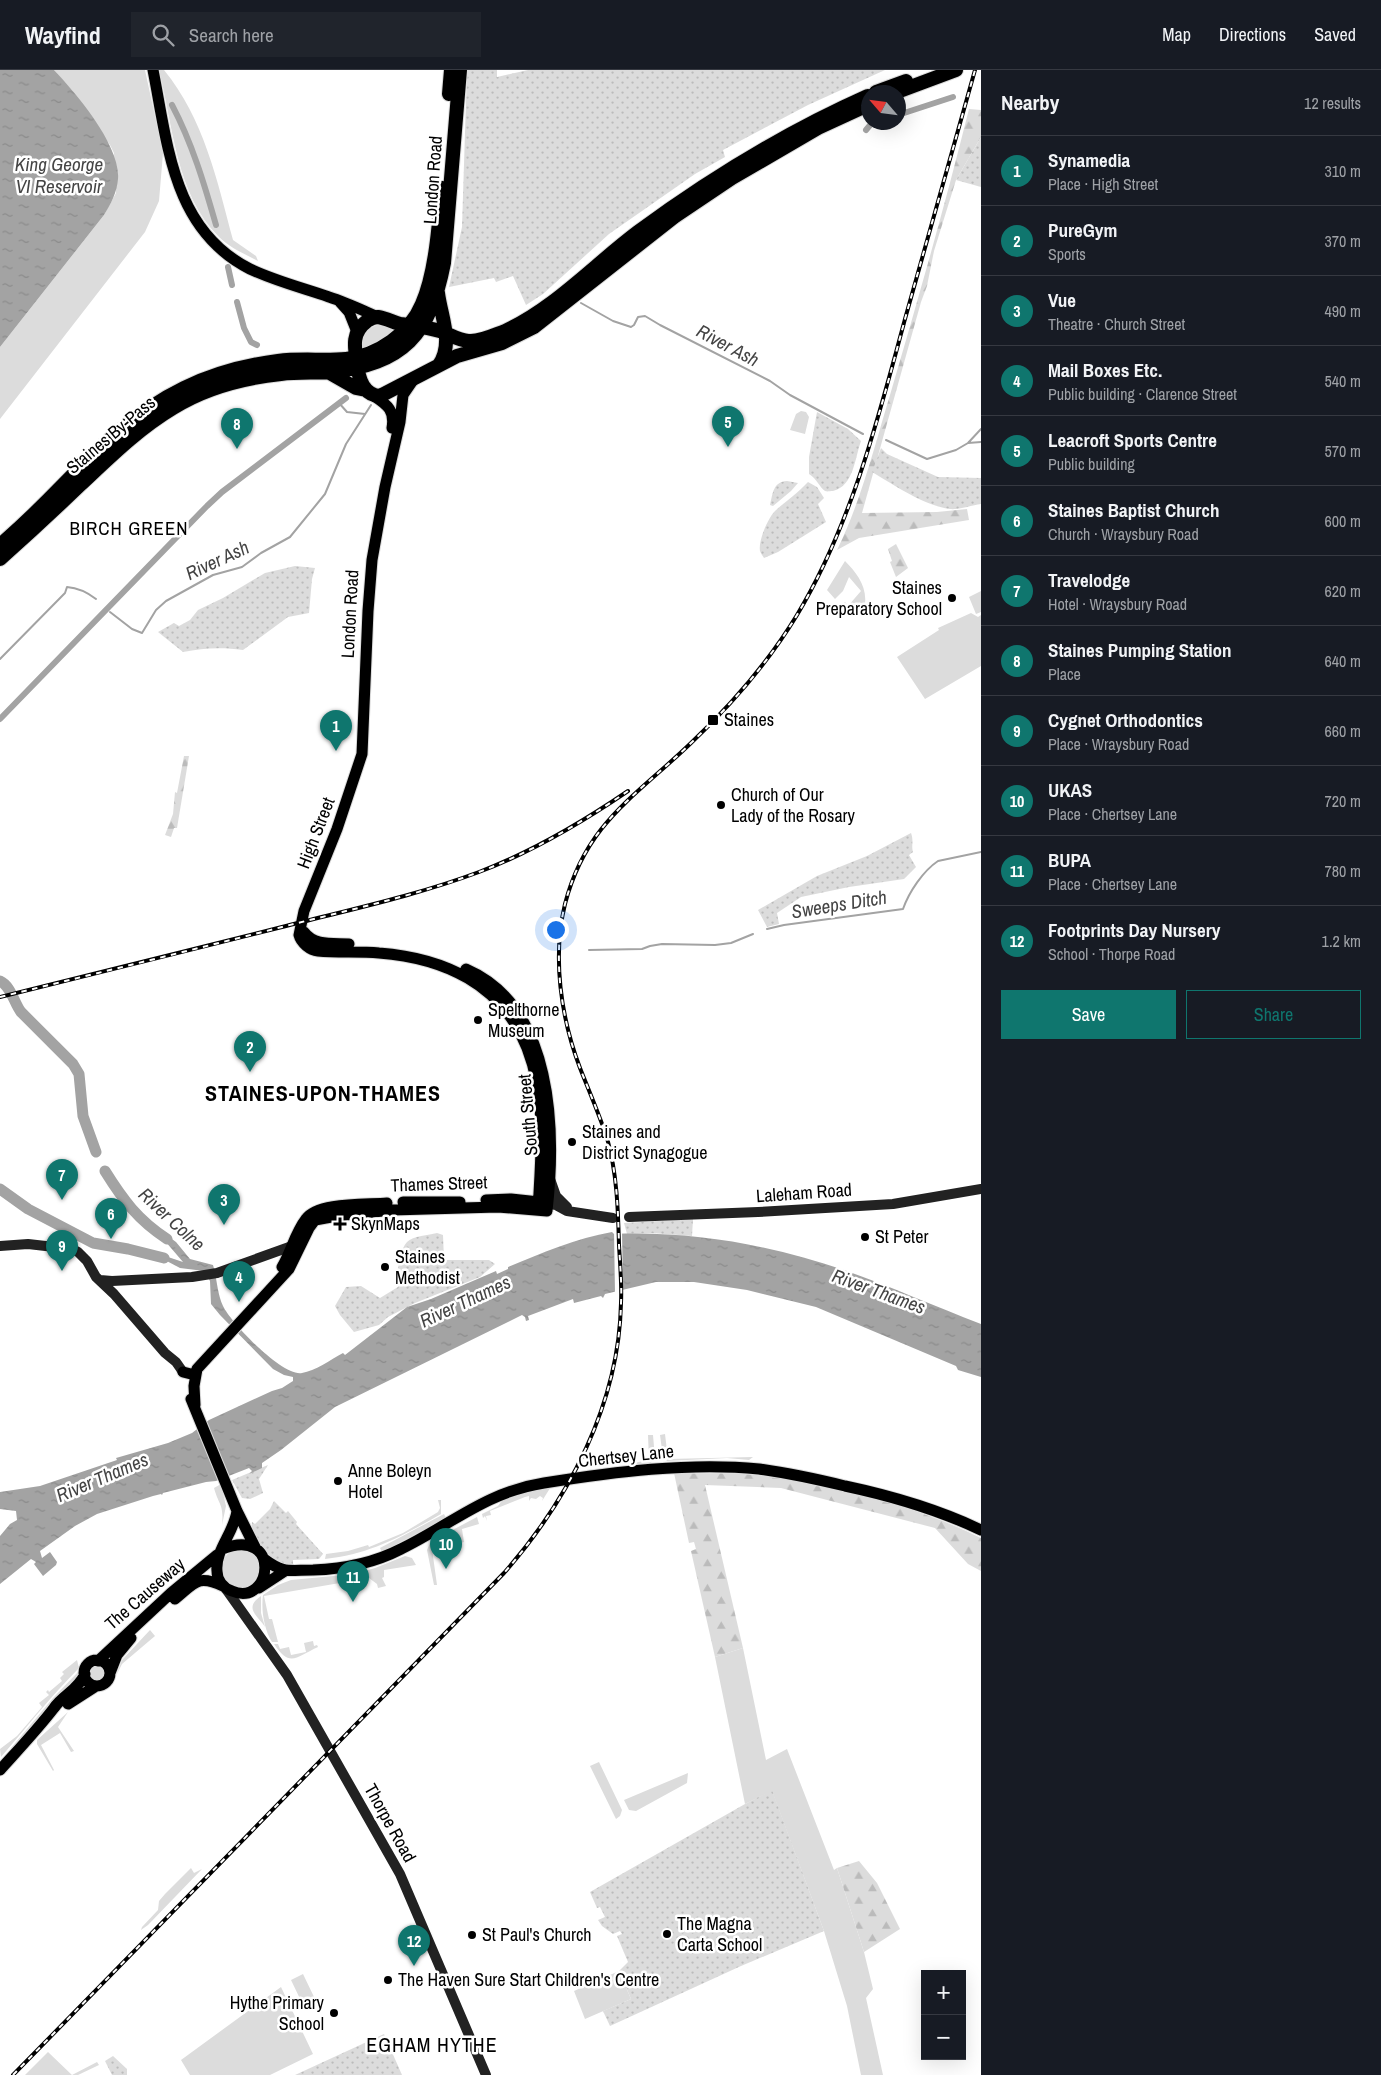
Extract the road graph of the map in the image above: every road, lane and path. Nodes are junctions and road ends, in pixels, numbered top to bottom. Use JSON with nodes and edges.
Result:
{"nodes":[{"id":1,"x":153,"y":70,"type":"edge"},
{"id":2,"x":451,"y":70,"type":"edge"},
{"id":3,"x":460,"y":70,"type":"edge"},
{"id":4,"x":944,"y":71,"type":"edge"},
{"id":5,"x":899,"y":85,"type":"edge"},
{"id":6,"x":906,"y":88,"type":"edge"},
{"id":7,"x":861,"y":99,"type":"edge"},
{"id":8,"x":861,"y":108,"type":"edge"},
{"id":9,"x":785,"y":142,"type":"junction"},
{"id":10,"x":766,"y":152,"type":"junction"},
{"id":11,"x":438,"y":292,"type":"junction"},
{"id":12,"x":339,"y":301,"type":"junction"},
{"id":13,"x":378,"y":317,"type":"junction"},
{"id":14,"x":410,"y":327,"type":"junction"},
{"id":15,"x":446,"y":333,"type":"junction"},
{"id":16,"x":356,"y":337,"type":"junction"},
{"id":17,"x":357,"y":363,"type":"junction"},
{"id":18,"x":439,"y":365,"type":"junction"},
{"id":19,"x":329,"y":366,"type":"junction"},
{"id":20,"x":414,"y":379,"type":"junction"},
{"id":21,"x":370,"y":393,"type":"junction"},
{"id":22,"x":387,"y":477,"type":"junction"},
{"id":23,"x":0,"y":545,"type":"edge"},
{"id":24,"x":0,"y":560,"type":"edge"},
{"id":25,"x":362,"y":754,"type":"joint"},
{"id":26,"x":306,"y":940,"type":"junction"},
{"id":27,"x":550,"y":1176,"type":"junction"},
{"id":28,"x":981,"y":1189,"type":"edge"},
{"id":29,"x":543,"y":1206,"type":"junction"},
{"id":30,"x":570,"y":1211,"type":"junction"},
{"id":31,"x":629,"y":1217,"type":"dead end"},
{"id":32,"x":613,"y":1218,"type":"dead end"},
{"id":33,"x":0,"y":1246,"type":"edge"},
{"id":34,"x":294,"y":1250,"type":"junction"},
{"id":35,"x":100,"y":1280,"type":"junction"},
{"id":36,"x":188,"y":1374,"type":"junction"},
{"id":37,"x":237,"y":1510,"type":"junction"},
{"id":38,"x":981,"y":1530,"type":"edge"},
{"id":39,"x":256,"y":1549,"type":"junction"},
{"id":40,"x":220,"y":1552,"type":"junction"},
{"id":41,"x":264,"y":1559,"type":"junction"},
{"id":42,"x":285,"y":1571,"type":"junction"},
{"id":43,"x":225,"y":1587,"type":"junction"},
{"id":44,"x":253,"y":1590,"type":"junction"},
{"id":45,"x":244,"y":1612,"type":"junction"},
{"id":46,"x":98,"y":1661,"type":"junction"},
{"id":47,"x":110,"y":1672,"type":"junction"},
{"id":48,"x":85,"y":1674,"type":"junction"},
{"id":49,"x":96,"y":1686,"type":"junction"},
{"id":50,"x":47,"y":1719,"type":"junction"},
{"id":51,"x":0,"y":1770,"type":"edge"},
{"id":52,"x":486,"y":2075,"type":"edge"}],
"edges":[{"from":1,"to":12,"type":"main road"},
{"from":2,"to":14,"type":"highway"},
{"from":3,"to":11,"type":"highway","name":"London Road"},
{"from":4,"to":5,"type":"highway"},
{"from":4,"to":6,"type":"highway"},
{"from":7,"to":9,"type":"highway"},
{"from":8,"to":9,"type":"highway"},
{"from":9,"to":10,"type":"highway"},
{"from":10,"to":15,"type":"highway"},
{"from":10,"to":18,"type":"highway"},
{"from":11,"to":14,"type":"highway"},
{"from":11,"to":15,"type":"highway"},
{"from":12,"to":13,"type":"main road"},
{"from":12,"to":16,"type":"main road"},
{"from":13,"to":14,"type":"highway"},
{"from":13,"to":16,"type":"highway"},
{"from":14,"to":15,"type":"highway"},
{"from":14,"to":17,"type":"highway","name":"Staines By-Pass"},
{"from":15,"to":18,"type":"highway"},
{"from":16,"to":17,"type":"highway"},
{"from":16,"to":19,"type":"highway"},
{"from":17,"to":19,"type":"highway","name":"Staines By-Pass"},
{"from":17,"to":21,"type":"highway"},
{"from":18,"to":20,"type":"highway"},
{"from":19,"to":21,"type":"highway"},
{"from":19,"to":23,"type":"highway","name":"Staines By-Pass"},
{"from":19,"to":24,"type":"highway","name":"Staines By-Pass"},
{"from":20,"to":21,"type":"highway"},
{"from":20,"to":22,"type":"main road","name":"London Road"},
{"from":21,"to":22,"type":"main road","name":"London Road"},
{"from":22,"to":25,"type":"main road","name":"London Road"},
{"from":25,"to":26,"type":"main road","name":"High Street"},
{"from":26,"to":27,"type":"main road","name":"South Street"},
{"from":26,"to":29,"type":"main road","name":"South Street"},
{"from":27,"to":29,"type":"main road","name":"South Street"},
{"from":27,"to":30,"type":"main road"},
{"from":28,"to":31,"type":"main road","name":"Laleham Road"},
{"from":29,"to":30,"type":"main road","name":"Thames Street"},
{"from":29,"to":34,"type":"main road","name":"Thames Street"},
{"from":30,"to":32,"type":"main road","name":"Thames Street"},
{"from":33,"to":35,"type":"main road"},
{"from":34,"to":35,"type":"main road"},
{"from":34,"to":36,"type":"main road"},
{"from":35,"to":36,"type":"main road"},
{"from":36,"to":37,"type":"main road"},
{"from":37,"to":39,"type":"main road"},
{"from":37,"to":40,"type":"main road"},
{"from":38,"to":42,"type":"main road","name":"Chertsey Lane"},
{"from":39,"to":40,"type":"main road"},
{"from":39,"to":41,"type":"main road"},
{"from":40,"to":43,"type":"main road"},
{"from":40,"to":46,"type":"main road","name":"The Causeway"},
{"from":41,"to":42,"type":"main road"},
{"from":41,"to":44,"type":"main road"},
{"from":42,"to":44,"type":"main road","name":"Chertsey Lane"},
{"from":43,"to":44,"type":"main road"},
{"from":43,"to":45,"type":"main road","name":"Thorpe Road"},
{"from":43,"to":47,"type":"main road","name":"The Causeway"},
{"from":44,"to":45,"type":"main road"},
{"from":45,"to":52,"type":"main road","name":"Thorpe Road"},
{"from":46,"to":47,"type":"main road"},
{"from":46,"to":48,"type":"main road"},
{"from":47,"to":49,"type":"main road"},
{"from":48,"to":49,"type":"main road"},
{"from":48,"to":50,"type":"main road"},
{"from":49,"to":50,"type":"main road"},
{"from":50,"to":51,"type":"main road"}]}
